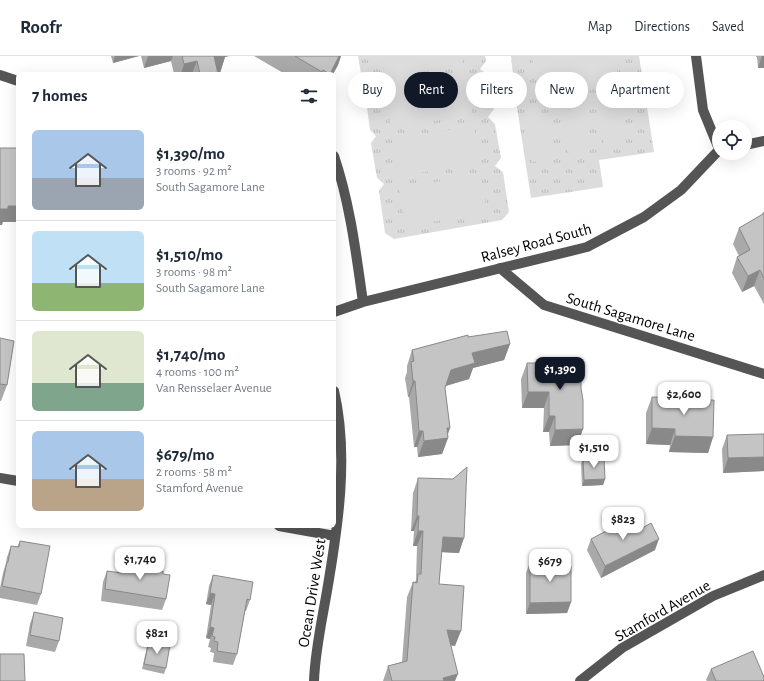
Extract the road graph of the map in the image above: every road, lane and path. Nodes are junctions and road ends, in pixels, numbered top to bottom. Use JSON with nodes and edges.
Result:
{"nodes":[{"id":1,"x":696,"y":56,"type":"edge"},
{"id":2,"x":0,"y":76,"type":"edge"},
{"id":3,"x":16,"y":80,"type":"edge"},
{"id":4,"x":712,"y":132,"type":"edge"},
{"id":5,"x":764,"y":141,"type":"edge"},
{"id":6,"x":752,"y":144,"type":"edge"},
{"id":7,"x":712,"y":157,"type":"edge"},
{"id":8,"x":336,"y":162,"type":"edge"},
{"id":9,"x":500,"y":268,"type":"junction"},
{"id":10,"x":363,"y":302,"type":"junction"},
{"id":11,"x":336,"y":311,"type":"edge"},
{"id":12,"x":764,"y":374,"type":"edge"},
{"id":13,"x":336,"y":402,"type":"edge"},
{"id":14,"x":0,"y":478,"type":"edge"},
{"id":15,"x":16,"y":481,"type":"edge"},
{"id":16,"x":336,"y":527,"type":"edge"},
{"id":17,"x":290,"y":528,"type":"edge"},
{"id":18,"x":336,"y":528,"type":"edge"},
{"id":19,"x":335,"y":536,"type":"junction"},
{"id":20,"x":764,"y":575,"type":"edge"},
{"id":21,"x":314,"y":681,"type":"edge"},
{"id":22,"x":580,"y":681,"type":"edge"}],
"edges":[{"from":1,"to":4,"type":"street","name":"Ralsey Road South"},
{"from":2,"to":3,"type":"street"},
{"from":5,"to":6,"type":"street"},
{"from":7,"to":9,"type":"street","name":"Ralsey Road South"},
{"from":8,"to":10,"type":"street"},
{"from":9,"to":10,"type":"street","name":"Ralsey Road South"},
{"from":9,"to":12,"type":"street","name":"South Sagamore Lane"},
{"from":10,"to":11,"type":"street","name":"Ralsey Road South"},
{"from":13,"to":16,"type":"street","name":"Ocean Drive West"},
{"from":14,"to":15,"type":"street"},
{"from":17,"to":19,"type":"street"},
{"from":18,"to":19,"type":"street","name":"Ocean Drive West"},
{"from":19,"to":21,"type":"street","name":"Ocean Drive West"},
{"from":20,"to":22,"type":"street","name":"Stamford Avenue"}]}
